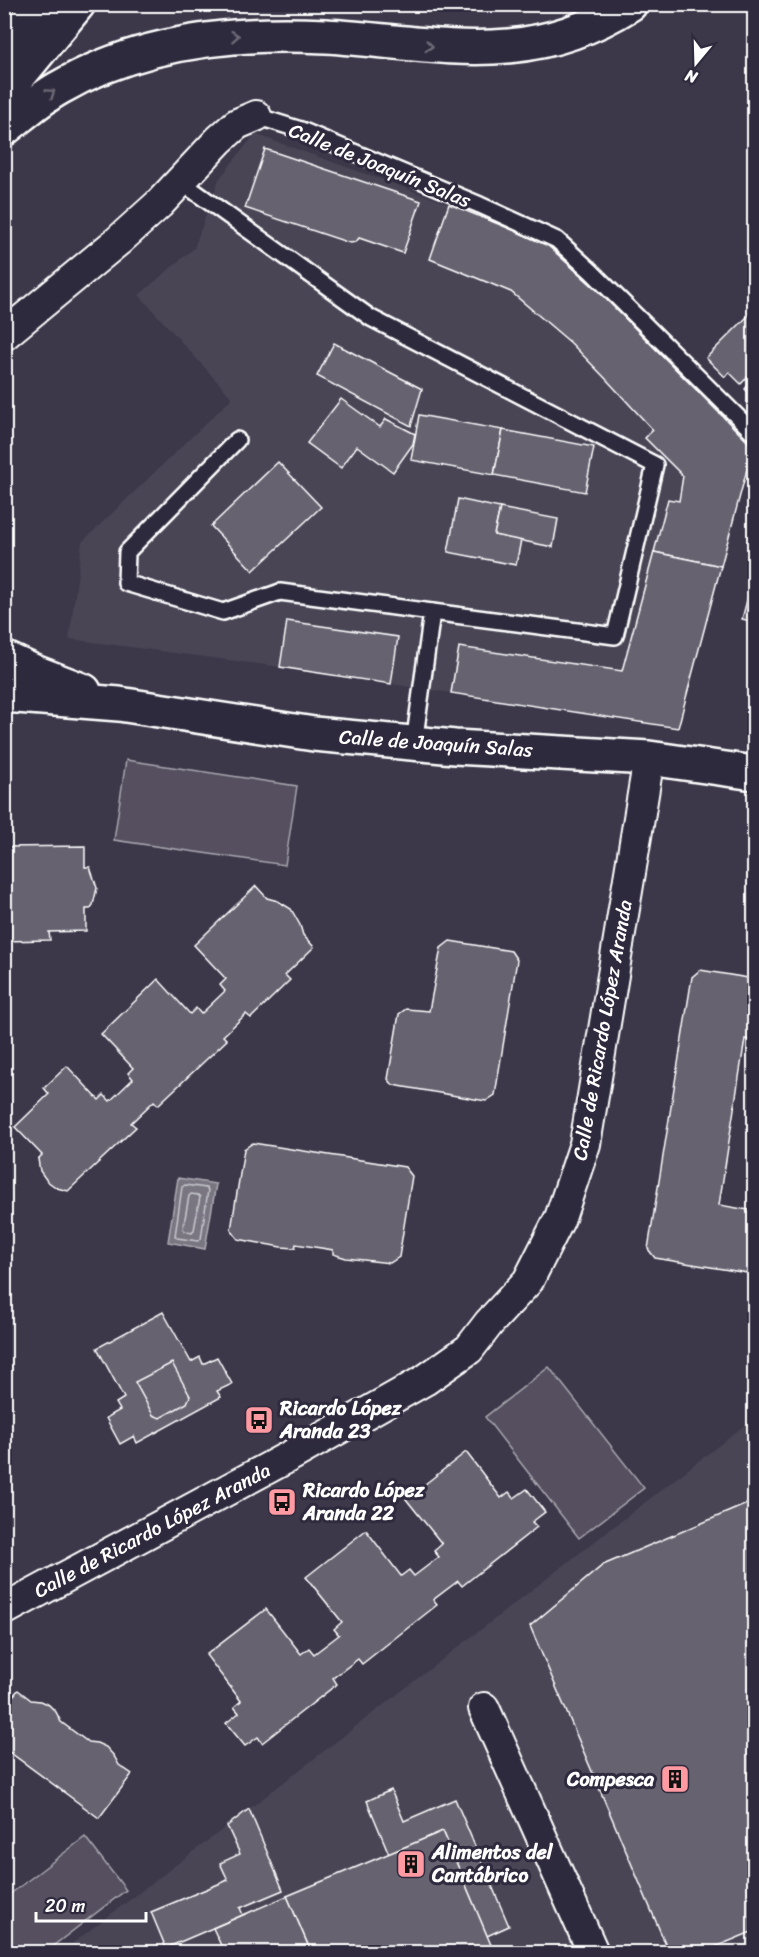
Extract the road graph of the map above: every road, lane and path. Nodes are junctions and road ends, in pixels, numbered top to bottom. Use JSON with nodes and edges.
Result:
{"nodes":[{"id":1,"x":40,"y":4,"type":"edge"},
{"id":2,"x":78,"y":4,"type":"edge"},
{"id":3,"x":630,"y":4,"type":"edge"},
{"id":4,"x":4,"y":49,"type":"edge"},
{"id":5,"x":4,"y":94,"type":"edge"},
{"id":6,"x":256,"y":116,"type":"joint"},
{"id":7,"x":4,"y":129,"type":"edge"},
{"id":8,"x":180,"y":181,"type":"junction"},
{"id":9,"x":4,"y":335,"type":"edge"},
{"id":10,"x":754,"y":433,"type":"edge"},
{"id":11,"x":237,"y":440,"type":"dead end"},
{"id":12,"x":432,"y":612,"type":"junction"},
{"id":13,"x":4,"y":658,"type":"edge"},
{"id":14,"x":4,"y":695,"type":"edge"},
{"id":15,"x":119,"y":704,"type":"junction"},
{"id":16,"x":414,"y":744,"type":"junction"},
{"id":17,"x":649,"y":758,"type":"junction"},
{"id":18,"x":754,"y":773,"type":"edge"},
{"id":19,"x":4,"y":1610,"type":"edge"},
{"id":20,"x":484,"y":1708,"type":"dead end"},
{"id":21,"x":593,"y":1953,"type":"edge"}],
"edges":[{"from":1,"to":4,"type":"main road"},
{"from":2,"to":5,"type":"main road"},
{"from":7,"to":3,"type":"main road","one_way":true},
{"from":6,"to":8,"type":"street","name":"Calle de Joaquín Salas"},
{"from":6,"to":10,"type":"lane","name":"Calle de Joaquín Salas"},
{"from":8,"to":9,"type":"street","name":"Calle de Joaquín Salas"},
{"from":8,"to":12,"type":"lane"},
{"from":11,"to":12,"type":"lane"},
{"from":12,"to":16,"type":"lane"},
{"from":13,"to":15,"type":"main road","name":"Calle de Joaquín Salas"},
{"from":14,"to":15,"type":"main road","name":"Calle de Joaquín Salas"},
{"from":15,"to":16,"type":"main road","name":"Calle de Joaquín Salas"},
{"from":16,"to":17,"type":"main road","name":"Calle de Joaquín Salas"},
{"from":17,"to":18,"type":"main road","name":"Calle de Joaquín Salas"},
{"from":17,"to":19,"type":"street","name":"Calle de Ricardo López Aranda"},
{"from":20,"to":21,"type":"street"}]}
